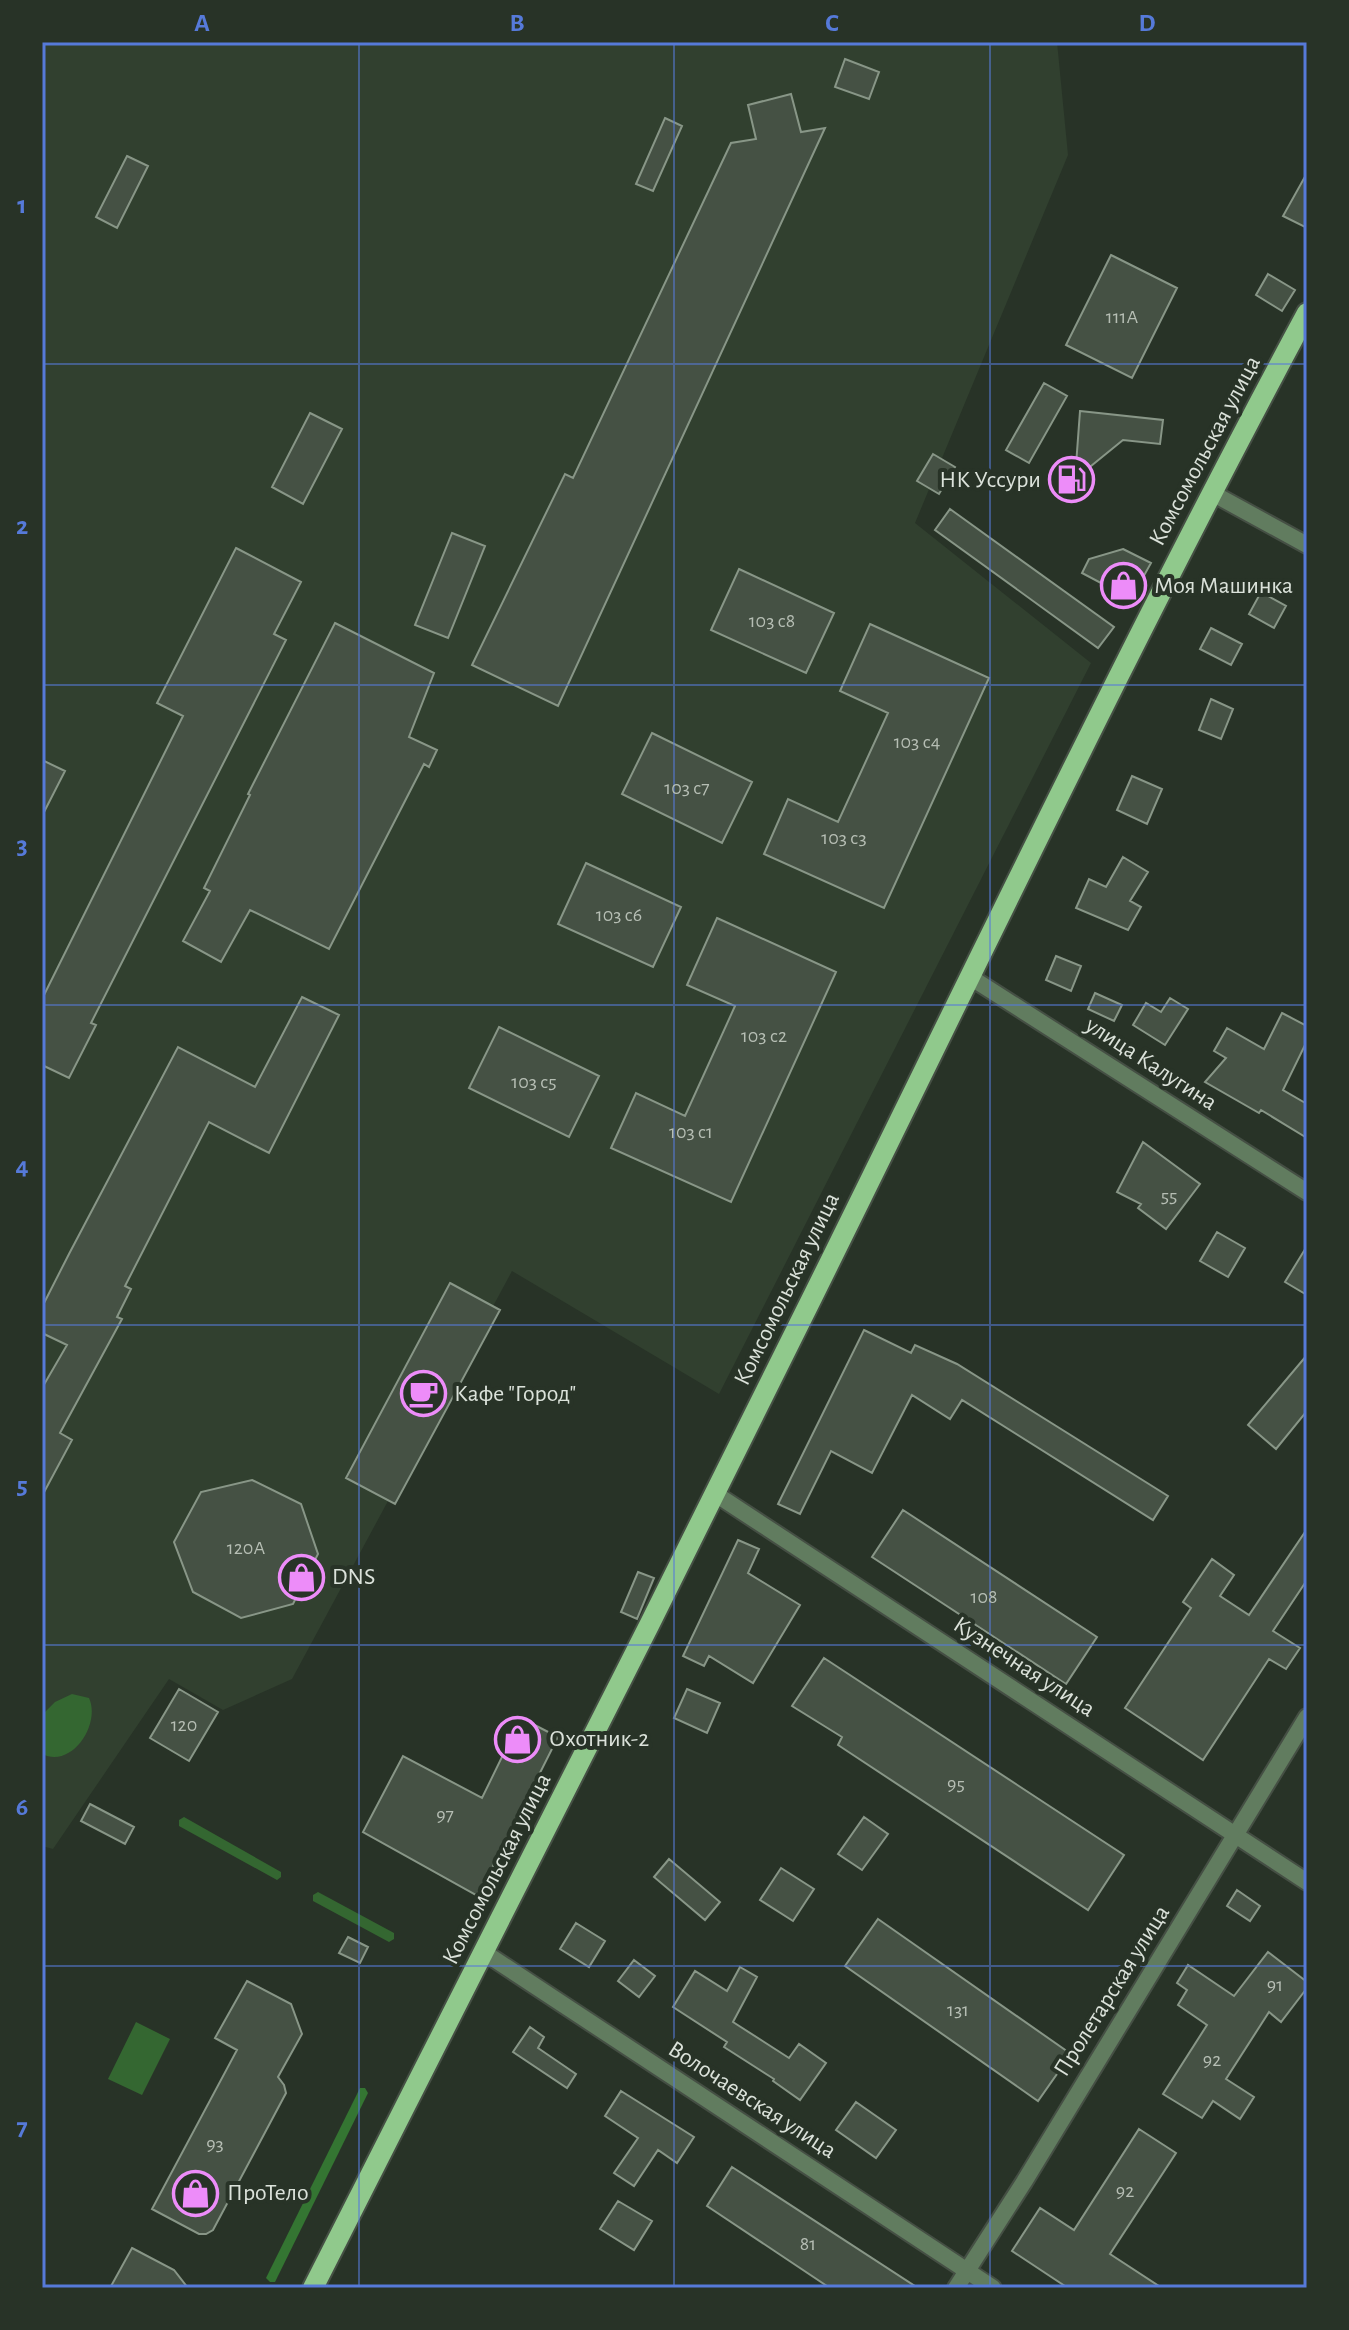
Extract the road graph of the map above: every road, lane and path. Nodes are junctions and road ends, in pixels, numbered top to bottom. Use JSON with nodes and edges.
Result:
{"nodes":[{"id":1,"x":1307,"y":313,"type":"edge"},
{"id":2,"x":1212,"y":493,"type":"junction"},
{"id":3,"x":1307,"y":545,"type":"edge"},
{"id":4,"x":970,"y":977,"type":"junction"},
{"id":5,"x":1307,"y":1192,"type":"edge"},
{"id":6,"x":714,"y":1493,"type":"junction"},
{"id":7,"x":1307,"y":1717,"type":"edge"},
{"id":8,"x":1237,"y":1835,"type":"junction"},
{"id":9,"x":1307,"y":1882,"type":"edge"},
{"id":10,"x":485,"y":1953,"type":"junction"},
{"id":11,"x":967,"y":2271,"type":"junction"},
{"id":12,"x":313,"y":2288,"type":"edge"},
{"id":13,"x":956,"y":2288,"type":"edge"},
{"id":14,"x":993,"y":2288,"type":"edge"}],
"edges":[{"from":1,"to":2,"type":"main road","name":"Комсомольская улица"},
{"from":2,"to":3,"type":"street"},
{"from":2,"to":4,"type":"main road","name":"Комсомольская улица"},
{"from":4,"to":5,"type":"street","name":"улица Калугина"},
{"from":4,"to":6,"type":"main road","name":"Комсомольская улица"},
{"from":6,"to":8,"type":"street","name":"Кузнечная улица"},
{"from":6,"to":10,"type":"main road","name":"Комсомольская улица"},
{"from":7,"to":8,"type":"street","name":"Пролетарская улица"},
{"from":8,"to":9,"type":"street","name":"Кузнечная улица"},
{"from":8,"to":11,"type":"street","name":"Пролетарская улица"},
{"from":10,"to":11,"type":"street","name":"Волочаевская улица"},
{"from":10,"to":12,"type":"main road","name":"Комсомольская улица"},
{"from":11,"to":13,"type":"street","name":"Пролетарская улица"},
{"from":11,"to":14,"type":"street","name":"Волочаевская улица"}]}
